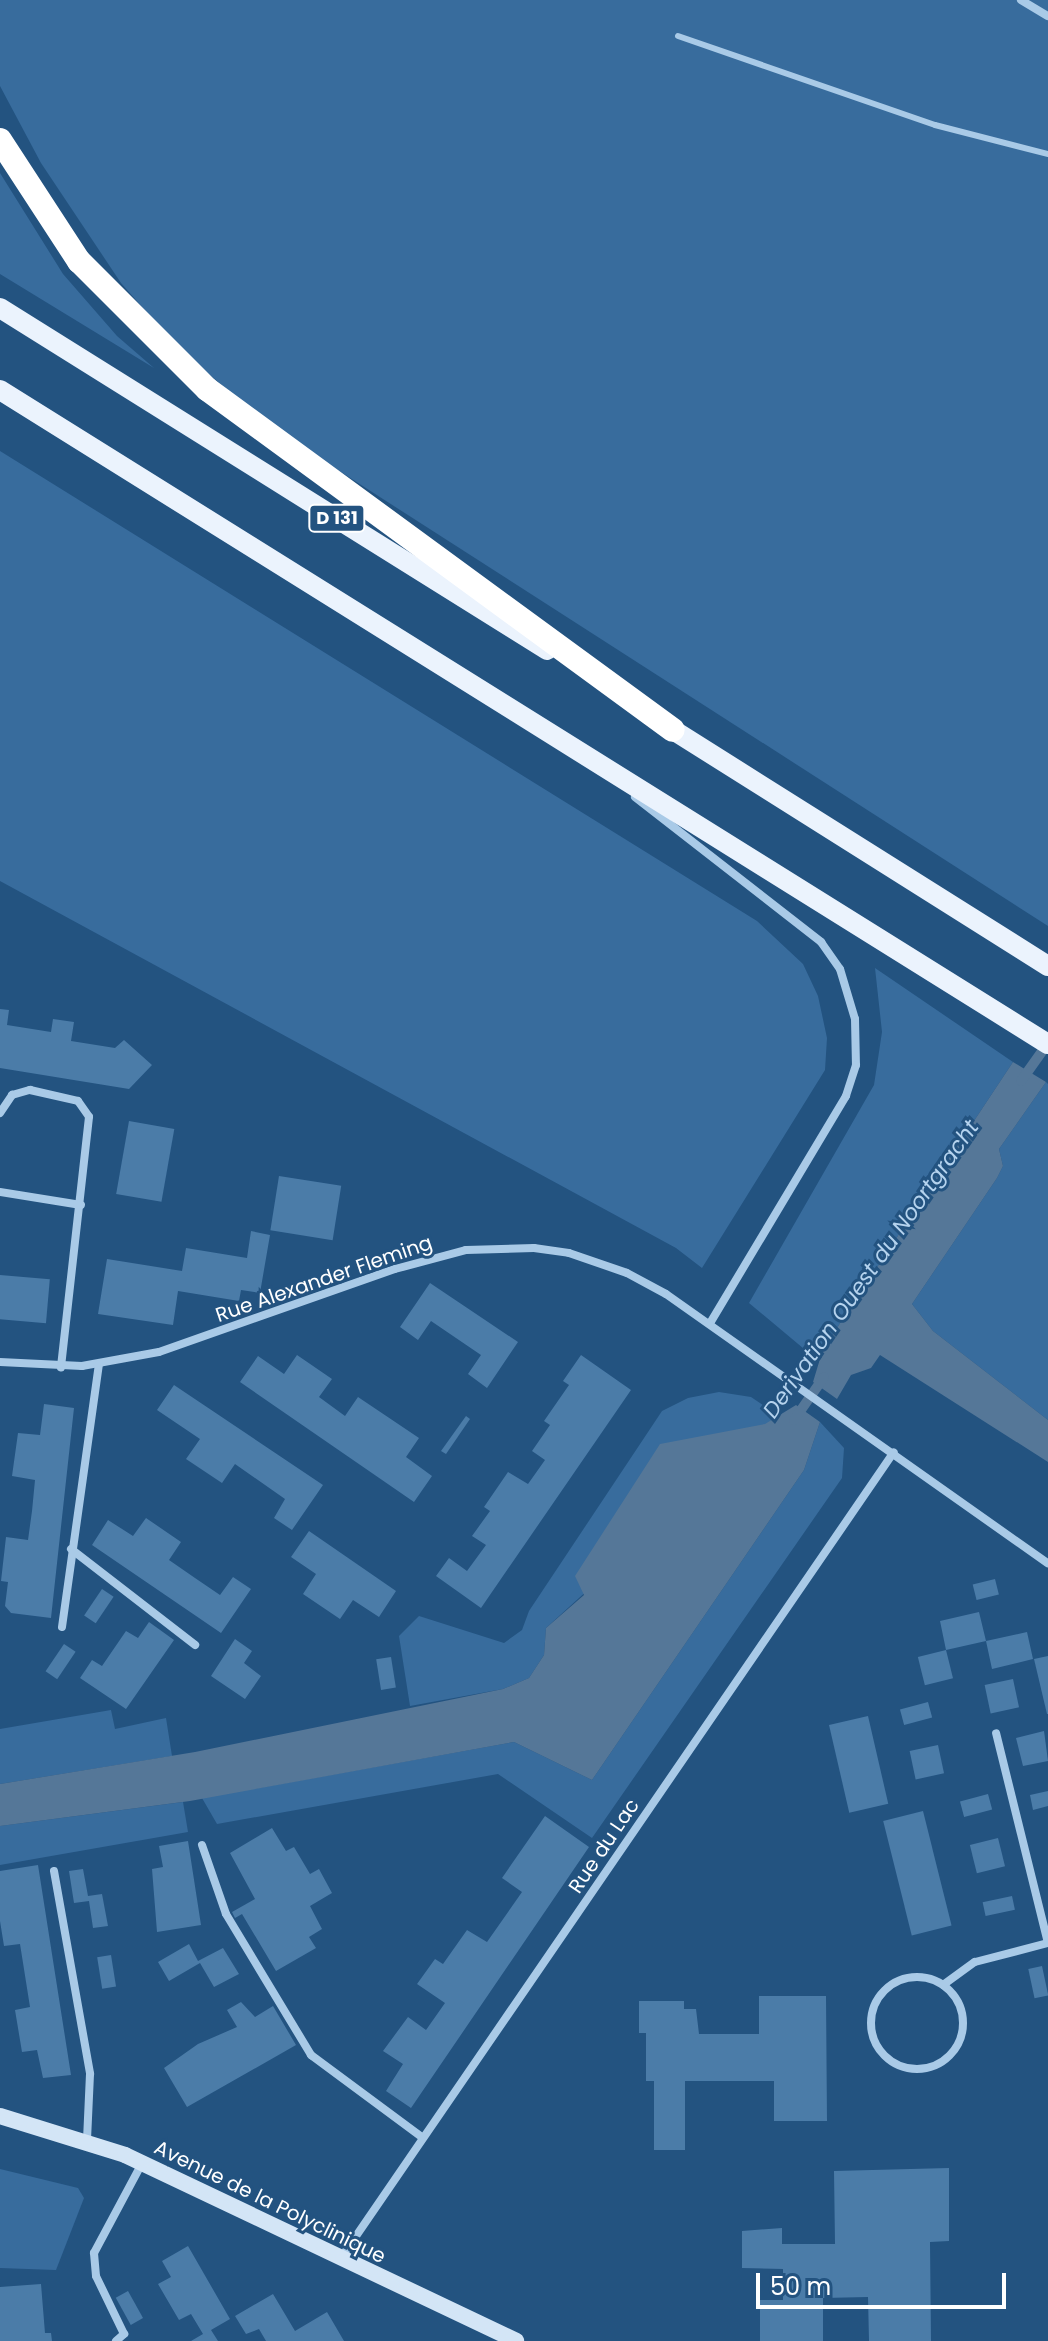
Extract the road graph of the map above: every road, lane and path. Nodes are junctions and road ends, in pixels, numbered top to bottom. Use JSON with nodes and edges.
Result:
{"nodes":[{"id":1,"x":1021,"y":0,"type":"edge"},
{"id":2,"x":1048,"y":16,"type":"edge"},
{"id":3,"x":678,"y":36,"type":"dead end"},
{"id":4,"x":0,"y":140,"type":"edge"},
{"id":5,"x":1048,"y":154,"type":"edge"},
{"id":6,"x":0,"y":308,"type":"edge"},
{"id":7,"x":0,"y":390,"type":"edge"},
{"id":8,"x":673,"y":730,"type":"junction"},
{"id":9,"x":576,"y":749,"type":"junction"},
{"id":10,"x":1040,"y":961,"type":"edge"},
{"id":11,"x":1048,"y":1044,"type":"edge"},
{"id":12,"x":0,"y":1113,"type":"edge"},
{"id":13,"x":0,"y":1192,"type":"edge"},
{"id":14,"x":81,"y":1205,"type":"junction"},
{"id":15,"x":710,"y":1323,"type":"junction"},
{"id":16,"x":0,"y":1362,"type":"edge"},
{"id":17,"x":99,"y":1365,"type":"junction"},
{"id":18,"x":61,"y":1367,"type":"junction"},
{"id":19,"x":894,"y":1452,"type":"junction"},
{"id":20,"x":71,"y":1549,"type":"junction"},
{"id":21,"x":1048,"y":1563,"type":"edge"},
{"id":22,"x":62,"y":1627,"type":"dead end"},
{"id":23,"x":195,"y":1645,"type":"dead end"},
{"id":24,"x":996,"y":1733,"type":"dead end"},
{"id":25,"x":202,"y":1845,"type":"dead end"},
{"id":26,"x":54,"y":1871,"type":"dead end"},
{"id":27,"x":943,"y":1985,"type":"junction"},
{"id":28,"x":0,"y":2116,"type":"edge"},
{"id":29,"x":423,"y":2138,"type":"junction"},
{"id":30,"x":87,"y":2141,"type":"junction"},
{"id":31,"x":142,"y":2163,"type":"junction"},
{"id":32,"x":341,"y":2258,"type":"junction"},
{"id":33,"x":116,"y":2341,"type":"edge"},
{"id":34,"x":516,"y":2341,"type":"edge"}],
"edges":[{"from":1,"to":2,"type":"street"},
{"from":3,"to":5,"type":"lane"},
{"from":4,"to":8,"type":"highway"},
{"from":6,"to":8,"type":"main road","number":"D 131"},
{"from":7,"to":9,"type":"main road"},
{"from":8,"to":10,"type":"main road","number":"D 131"},
{"from":9,"to":11,"type":"main road"},
{"from":9,"to":15,"type":"street"},
{"from":12,"to":14,"type":"street"},
{"from":13,"to":14,"type":"street"},
{"from":14,"to":18,"type":"street"},
{"from":15,"to":17,"type":"street","name":"Rue Alexander Fleming"},
{"from":15,"to":19,"type":"street","name":"Rue Alexander Fleming"},
{"from":16,"to":18,"type":"street","name":"Rue Alexander Fleming"},
{"from":17,"to":18,"type":"street","name":"Rue Alexander Fleming"},
{"from":17,"to":20,"type":"street"},
{"from":19,"to":21,"type":"street","name":"Rue Alexander Fleming"},
{"from":19,"to":29,"type":"street","name":"Rue du Lac"},
{"from":20,"to":22,"type":"street"},
{"from":20,"to":23,"type":"street"},
{"from":24,"to":27,"type":"street"},
{"from":25,"to":29,"type":"street"},
{"from":26,"to":30,"type":"street"},
{"from":27,"to":27,"type":"street"},
{"from":28,"to":30,"type":"street","name":"Avenue de la Polyclinique"},
{"from":29,"to":32,"type":"street","name":"Rue du Lac"},
{"from":30,"to":31,"type":"street","name":"Avenue de la Polyclinique"},
{"from":31,"to":32,"type":"street","name":"Avenue de la Polyclinique"},
{"from":31,"to":33,"type":"street"},
{"from":32,"to":34,"type":"street","name":"Avenue de la Polyclinique"}]}
